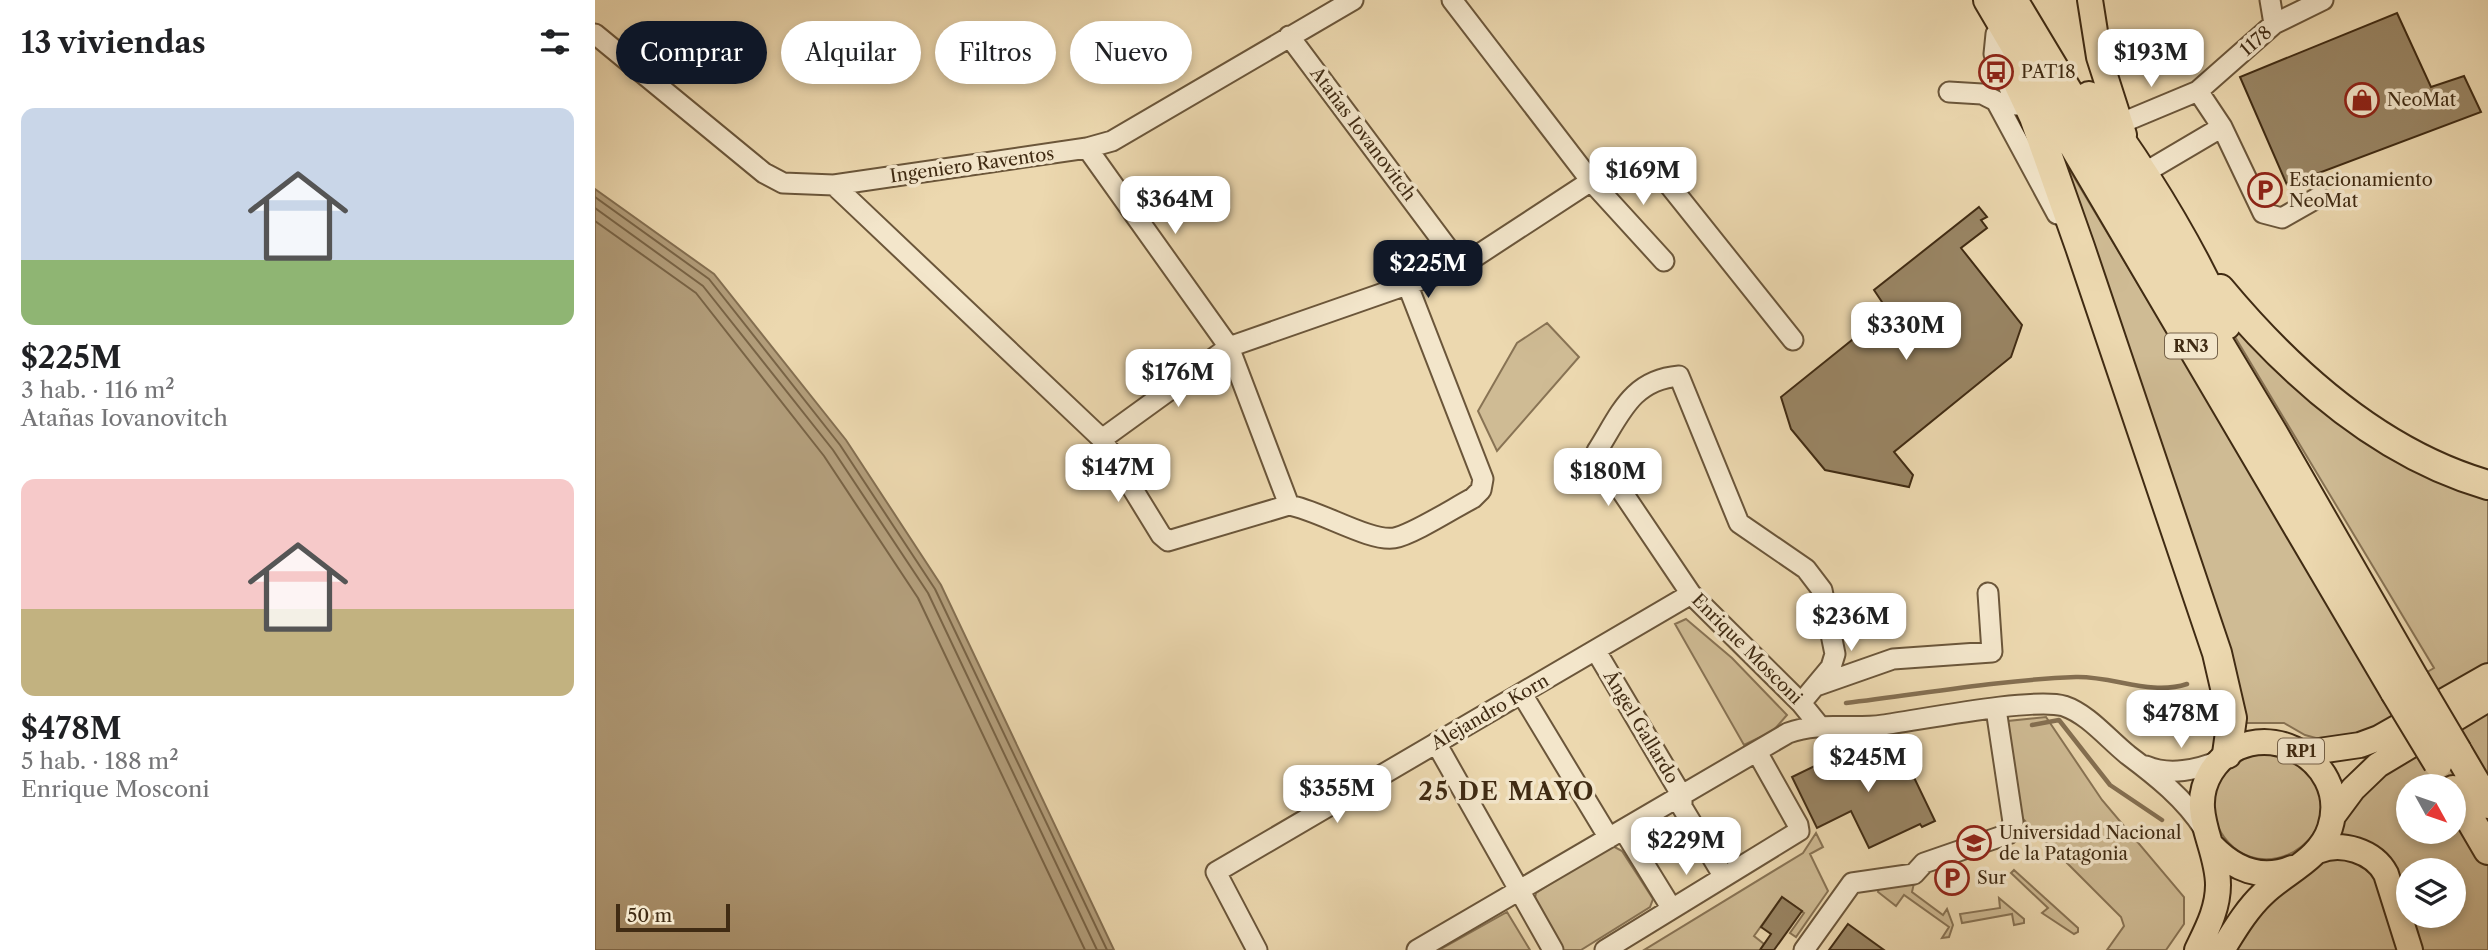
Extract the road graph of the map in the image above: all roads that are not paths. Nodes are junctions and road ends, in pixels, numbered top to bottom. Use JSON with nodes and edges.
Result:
{"nodes":[{"id":1,"x":1353,"y":0,"type":"edge"},
{"id":2,"x":1452,"y":0,"type":"edge"},
{"id":3,"x":1980,"y":0,"type":"edge"},
{"id":4,"x":1988,"y":0,"type":"edge"},
{"id":5,"x":2015,"y":0,"type":"edge"},
{"id":6,"x":2089,"y":0,"type":"edge"},
{"id":7,"x":2270,"y":0,"type":"edge"},
{"id":8,"x":2322,"y":0,"type":"edge"},
{"id":9,"x":2274,"y":24,"type":"junction"},
{"id":10,"x":1289,"y":36,"type":"junction"},
{"id":11,"x":597,"y":42,"type":"edge"},
{"id":12,"x":2198,"y":91,"type":"junction"},
{"id":13,"x":1949,"y":92,"type":"dead end"},
{"id":14,"x":2222,"y":127,"type":"junction"},
{"id":15,"x":2124,"y":136,"type":"junction"},
{"id":16,"x":1087,"y":148,"type":"junction"},
{"id":17,"x":2144,"y":173,"type":"junction"},
{"id":18,"x":1591,"y":181,"type":"junction"},
{"id":19,"x":834,"y":185,"type":"junction"},
{"id":20,"x":2319,"y":197,"type":"dead end"},
{"id":21,"x":1664,"y":261,"type":"dead end"},
{"id":22,"x":2198,"y":262,"type":"junction"},
{"id":23,"x":1461,"y":267,"type":"junction"},
{"id":24,"x":1408,"y":286,"type":"junction"},
{"id":25,"x":2094,"y":286,"type":"junction"},
{"id":26,"x":1793,"y":340,"type":"dead end"},
{"id":27,"x":1230,"y":347,"type":"junction"},
{"id":28,"x":2273,"y":433,"type":"junction"},
{"id":29,"x":1102,"y":439,"type":"junction"},
{"id":30,"x":2488,"y":485,"type":"edge"},
{"id":31,"x":1289,"y":505,"type":"junction"},
{"id":32,"x":1988,"y":593,"type":"dead end"},
{"id":33,"x":1691,"y":594,"type":"junction"},
{"id":34,"x":1596,"y":651,"type":"junction"},
{"id":35,"x":2488,"y":676,"type":"edge"},
{"id":36,"x":1815,"y":686,"type":"junction"},
{"id":37,"x":2405,"y":686,"type":"junction"},
{"id":38,"x":1522,"y":694,"type":"junction"},
{"id":39,"x":2488,"y":699,"type":"edge"},
{"id":40,"x":1801,"y":703,"type":"junction"},
{"id":41,"x":1996,"y":709,"type":"junction"},
{"id":42,"x":1818,"y":724,"type":"junction"},
{"id":43,"x":1436,"y":743,"type":"junction"},
{"id":44,"x":1757,"y":752,"type":"junction"},
{"id":45,"x":2305,"y":753,"type":"junction"},
{"id":46,"x":2224,"y":757,"type":"junction"},
{"id":47,"x":2141,"y":764,"type":"junction"},
{"id":48,"x":2449,"y":767,"type":"edge"},
{"id":49,"x":2488,"y":784,"type":"edge"},
{"id":50,"x":1682,"y":796,"type":"junction"},
{"id":51,"x":2488,"y":804,"type":"edge"},
{"id":52,"x":2466,"y":812,"type":"edge"},
{"id":53,"x":2333,"y":816,"type":"junction"},
{"id":54,"x":1616,"y":834,"type":"junction"},
{"id":55,"x":2208,"y":837,"type":"junction"},
{"id":56,"x":2488,"y":850,"type":"edge"},
{"id":57,"x":2309,"y":858,"type":"junction"},
{"id":58,"x":1724,"y":877,"type":"junction"},
{"id":59,"x":1518,"y":891,"type":"junction"},
{"id":60,"x":1672,"y":909,"type":"junction"},
{"id":61,"x":1257,"y":950,"type":"edge"},
{"id":62,"x":1417,"y":950,"type":"edge"},
{"id":63,"x":1553,"y":950,"type":"edge"},
{"id":64,"x":1605,"y":950,"type":"edge"},
{"id":65,"x":1804,"y":950,"type":"edge"},
{"id":66,"x":2197,"y":950,"type":"edge"},
{"id":67,"x":2222,"y":950,"type":"edge"},
{"id":68,"x":2410,"y":950,"type":"edge"}],
"edges":[{"from":1,"to":10,"type":"street","name":"Ingeniero Raventos"},
{"from":2,"to":18,"type":"street"},
{"from":3,"to":25,"type":"highway"},
{"from":4,"to":37,"type":"highway","number":"RN3"},
{"from":5,"to":15,"type":"highway"},
{"from":5,"to":28,"type":"highway","number":"RN3"},
{"from":6,"to":15,"type":"main road"},
{"from":7,"to":9,"type":"street"},
{"from":8,"to":9,"type":"street","name":"1178"},
{"from":9,"to":12,"type":"street","name":"1178"},
{"from":10,"to":16,"type":"street","name":"Ingeniero Raventos"},
{"from":10,"to":23,"type":"street","name":"Atañas Iovanovitch"},
{"from":11,"to":19,"type":"street","name":"Ingeniero Raventos"},
{"from":12,"to":14,"type":"street"},
{"from":12,"to":15,"type":"street","name":"1178"},
{"from":13,"to":25,"type":"street"},
{"from":14,"to":17,"type":"street"},
{"from":14,"to":20,"type":"street"},
{"from":15,"to":17,"type":"highway"},
{"from":16,"to":19,"type":"street","name":"Ingeniero Raventos"},
{"from":16,"to":27,"type":"street"},
{"from":17,"to":22,"type":"highway"},
{"from":18,"to":21,"type":"street"},
{"from":18,"to":23,"type":"street"},
{"from":18,"to":26,"type":"street"},
{"from":19,"to":29,"type":"street"},
{"from":22,"to":28,"type":"highway"},
{"from":22,"to":30,"type":"highway"},
{"from":23,"to":24,"type":"street"},
{"from":24,"to":27,"type":"street"},
{"from":24,"to":31,"type":"street"},
{"from":25,"to":46,"type":"highway"},
{"from":27,"to":29,"type":"street"},
{"from":27,"to":31,"type":"street"},
{"from":28,"to":37,"type":"highway","number":"RN3"},
{"from":29,"to":31,"type":"street"},
{"from":32,"to":36,"type":"street"},
{"from":33,"to":34,"type":"street","name":"Alejandro Korn"},
{"from":33,"to":36,"type":"street","name":"Enrique Mosconi"},
{"from":33,"to":40,"type":"street","name":"Enrique Mosconi"},
{"from":34,"to":38,"type":"street","name":"Alejandro Korn"},
{"from":34,"to":50,"type":"street","name":"Ángel Gallardo"},
{"from":35,"to":45,"type":"main road"},
{"from":36,"to":40,"type":"street"},
{"from":37,"to":48,"type":"highway","number":"RN3","bridge":true},
{"from":38,"to":43,"type":"street","name":"Alejandro Korn"},
{"from":38,"to":54,"type":"street"},
{"from":39,"to":53,"type":"main road"},
{"from":40,"to":42,"type":"street","name":"Enrique Mosconi"},
{"from":41,"to":42,"type":"street"},
{"from":41,"to":47,"type":"street"},
{"from":41,"to":65,"type":"street"},
{"from":42,"to":44,"type":"street"},
{"from":43,"to":59,"type":"street"},
{"from":43,"to":61,"type":"street","name":"Alejandro Korn"},
{"from":44,"to":50,"type":"street"},
{"from":44,"to":58,"type":"street"},
{"from":45,"to":46,"type":"main road","number":"RP1"},
{"from":45,"to":53,"type":"main road","number":"RP1"},
{"from":46,"to":47,"type":"street"},
{"from":46,"to":55,"type":"main road"},
{"from":47,"to":55,"type":"street"},
{"from":48,"to":49,"type":"highway"},
{"from":48,"to":51,"type":"highway","number":"RN3"},
{"from":50,"to":54,"type":"street"},
{"from":50,"to":58,"type":"street","name":"Ángel Gallardo"},
{"from":52,"to":56,"type":"highway"},
{"from":53,"to":57,"type":"main road"},
{"from":54,"to":59,"type":"street"},
{"from":54,"to":60,"type":"street"},
{"from":55,"to":57,"type":"main road"},
{"from":55,"to":66,"type":"main road"},
{"from":57,"to":67,"type":"main road"},
{"from":57,"to":68,"type":"main road"},
{"from":58,"to":60,"type":"street"},
{"from":59,"to":62,"type":"street"},
{"from":59,"to":63,"type":"street"},
{"from":60,"to":64,"type":"street"}]}
